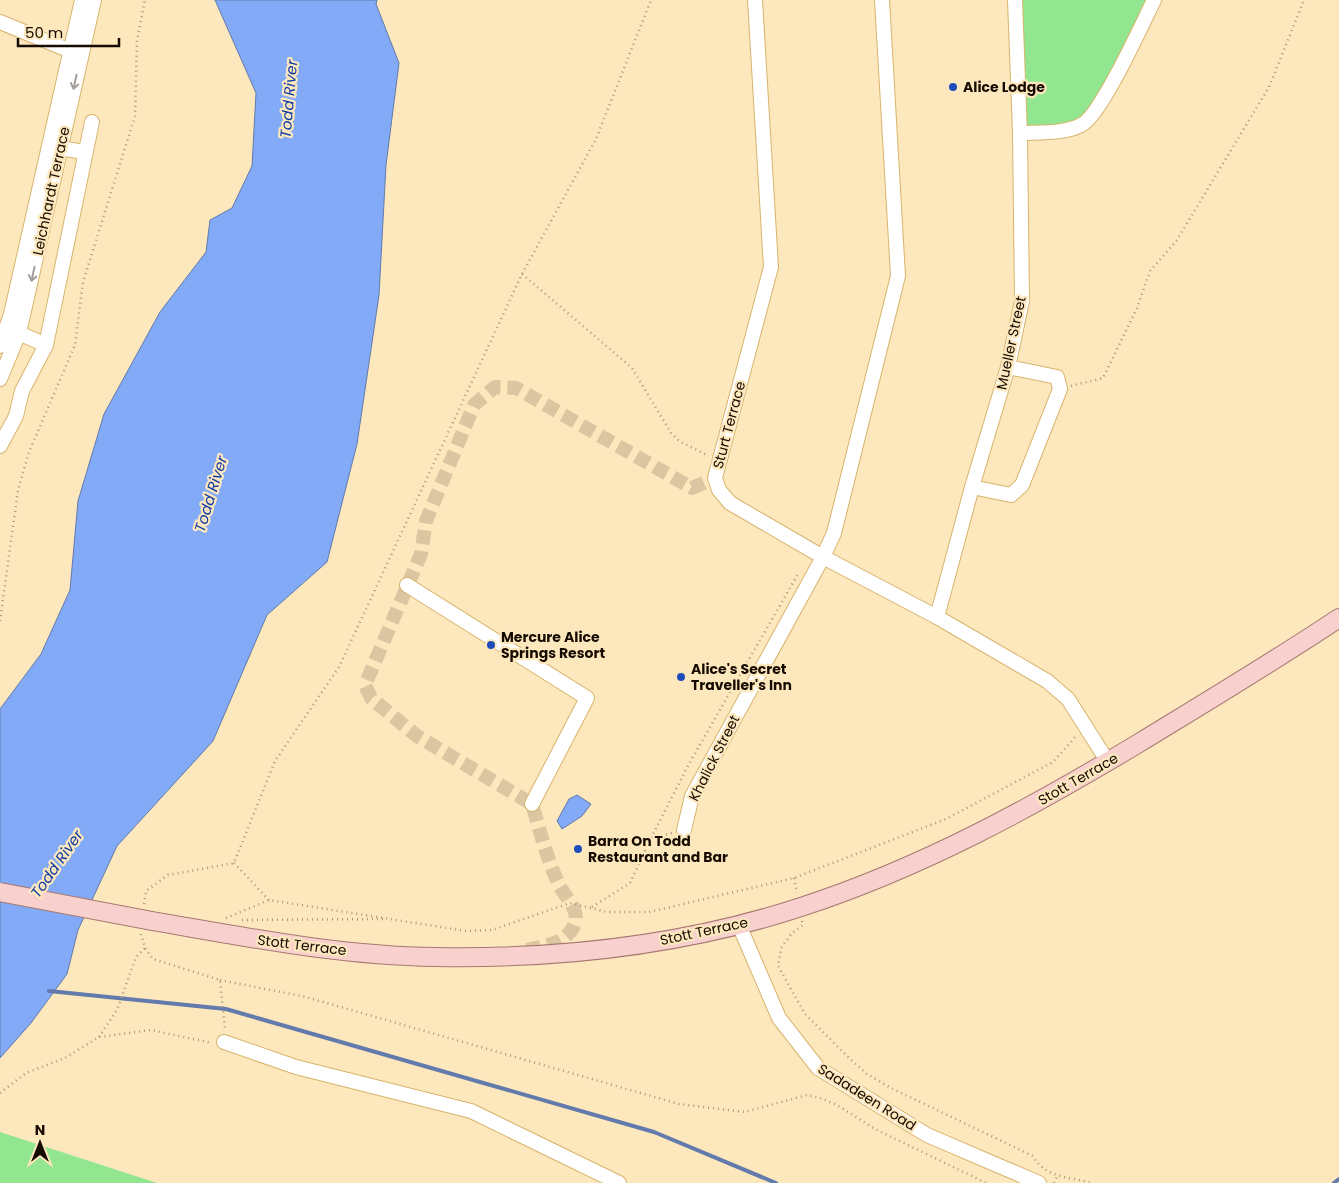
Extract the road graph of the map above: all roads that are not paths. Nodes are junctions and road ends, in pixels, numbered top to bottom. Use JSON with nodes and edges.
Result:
{"nodes":[{"id":1,"x":82,"y":0,"type":"edge"},
{"id":2,"x":94,"y":0,"type":"edge"},
{"id":3,"x":755,"y":0,"type":"edge"},
{"id":4,"x":882,"y":0,"type":"edge"},
{"id":5,"x":1015,"y":0,"type":"edge"},
{"id":6,"x":1154,"y":0,"type":"edge"},
{"id":7,"x":0,"y":22,"type":"edge"},
{"id":8,"x":75,"y":53,"type":"junction"},
{"id":9,"x":92,"y":122,"type":"dead end"},
{"id":10,"x":1020,"y":133,"type":"junction"},
{"id":11,"x":54,"y":147,"type":"junction"},
{"id":12,"x":85,"y":152,"type":"junction"},
{"id":13,"x":13,"y":330,"type":"junction"},
{"id":14,"x":46,"y":345,"type":"junction"},
{"id":15,"x":0,"y":346,"type":"edge"},
{"id":16,"x":1008,"y":367,"type":"junction"},
{"id":17,"x":0,"y":379,"type":"edge"},
{"id":18,"x":0,"y":446,"type":"edge"},
{"id":19,"x":972,"y":487,"type":"junction"},
{"id":20,"x":823,"y":557,"type":"junction"},
{"id":21,"x":407,"y":585,"type":"dead end"},
{"id":22,"x":937,"y":617,"type":"junction"},
{"id":23,"x":1339,"y":618,"type":"edge"},
{"id":24,"x":1108,"y":762,"type":"junction"},
{"id":25,"x":532,"y":804,"type":"dead end"},
{"id":26,"x":684,"y":830,"type":"road end"},
{"id":27,"x":0,"y":892,"type":"edge"},
{"id":28,"x":739,"y":924,"type":"junction"},
{"id":29,"x":225,"y":1040,"type":"road end"},
{"id":30,"x":618,"y":1183,"type":"edge"},
{"id":31,"x":1039,"y":1183,"type":"edge"}],
"edges":[{"from":1,"to":8,"type":"street","name":"Leichhardt Terrace"},
{"from":2,"to":8,"type":"street","name":"Leichhardt Terrace"},
{"from":3,"to":20,"type":"street","name":"Sturt Terrace"},
{"from":4,"to":20,"type":"street","name":"Khalick Street"},
{"from":5,"to":10,"type":"street","name":"Mueller Street"},
{"from":6,"to":10,"type":"street"},
{"from":7,"to":8,"type":"street"},
{"from":8,"to":11,"type":"street","name":"Leichhardt Terrace"},
{"from":9,"to":12,"type":"street"},
{"from":10,"to":16,"type":"street","name":"Mueller Street"},
{"from":11,"to":12,"type":"street"},
{"from":11,"to":13,"type":"street","name":"Leichhardt Terrace"},
{"from":12,"to":14,"type":"street"},
{"from":13,"to":14,"type":"street"},
{"from":13,"to":15,"type":"street","name":"Leichhardt Terrace"},
{"from":13,"to":17,"type":"street","name":"Leichhardt Terrace"},
{"from":14,"to":18,"type":"street"},
{"from":16,"to":19,"type":"street","name":"Mueller Street"},
{"from":16,"to":19,"type":"street"},
{"from":19,"to":22,"type":"street","name":"Mueller Street"},
{"from":20,"to":22,"type":"street","name":"Sturt Terrace"},
{"from":20,"to":26,"type":"street","name":"Khalick Street"},
{"from":21,"to":25,"type":"street"},
{"from":22,"to":24,"type":"street","name":"Sturt Terrace"},
{"from":23,"to":24,"type":"main road","name":"Stott Terrace"},
{"from":24,"to":28,"type":"main road","name":"Stott Terrace"},
{"from":27,"to":28,"type":"main road","name":"Stott Terrace","bridge":true},
{"from":28,"to":31,"type":"street","name":"Sadadeen Road"},
{"from":29,"to":30,"type":"street"}]}
